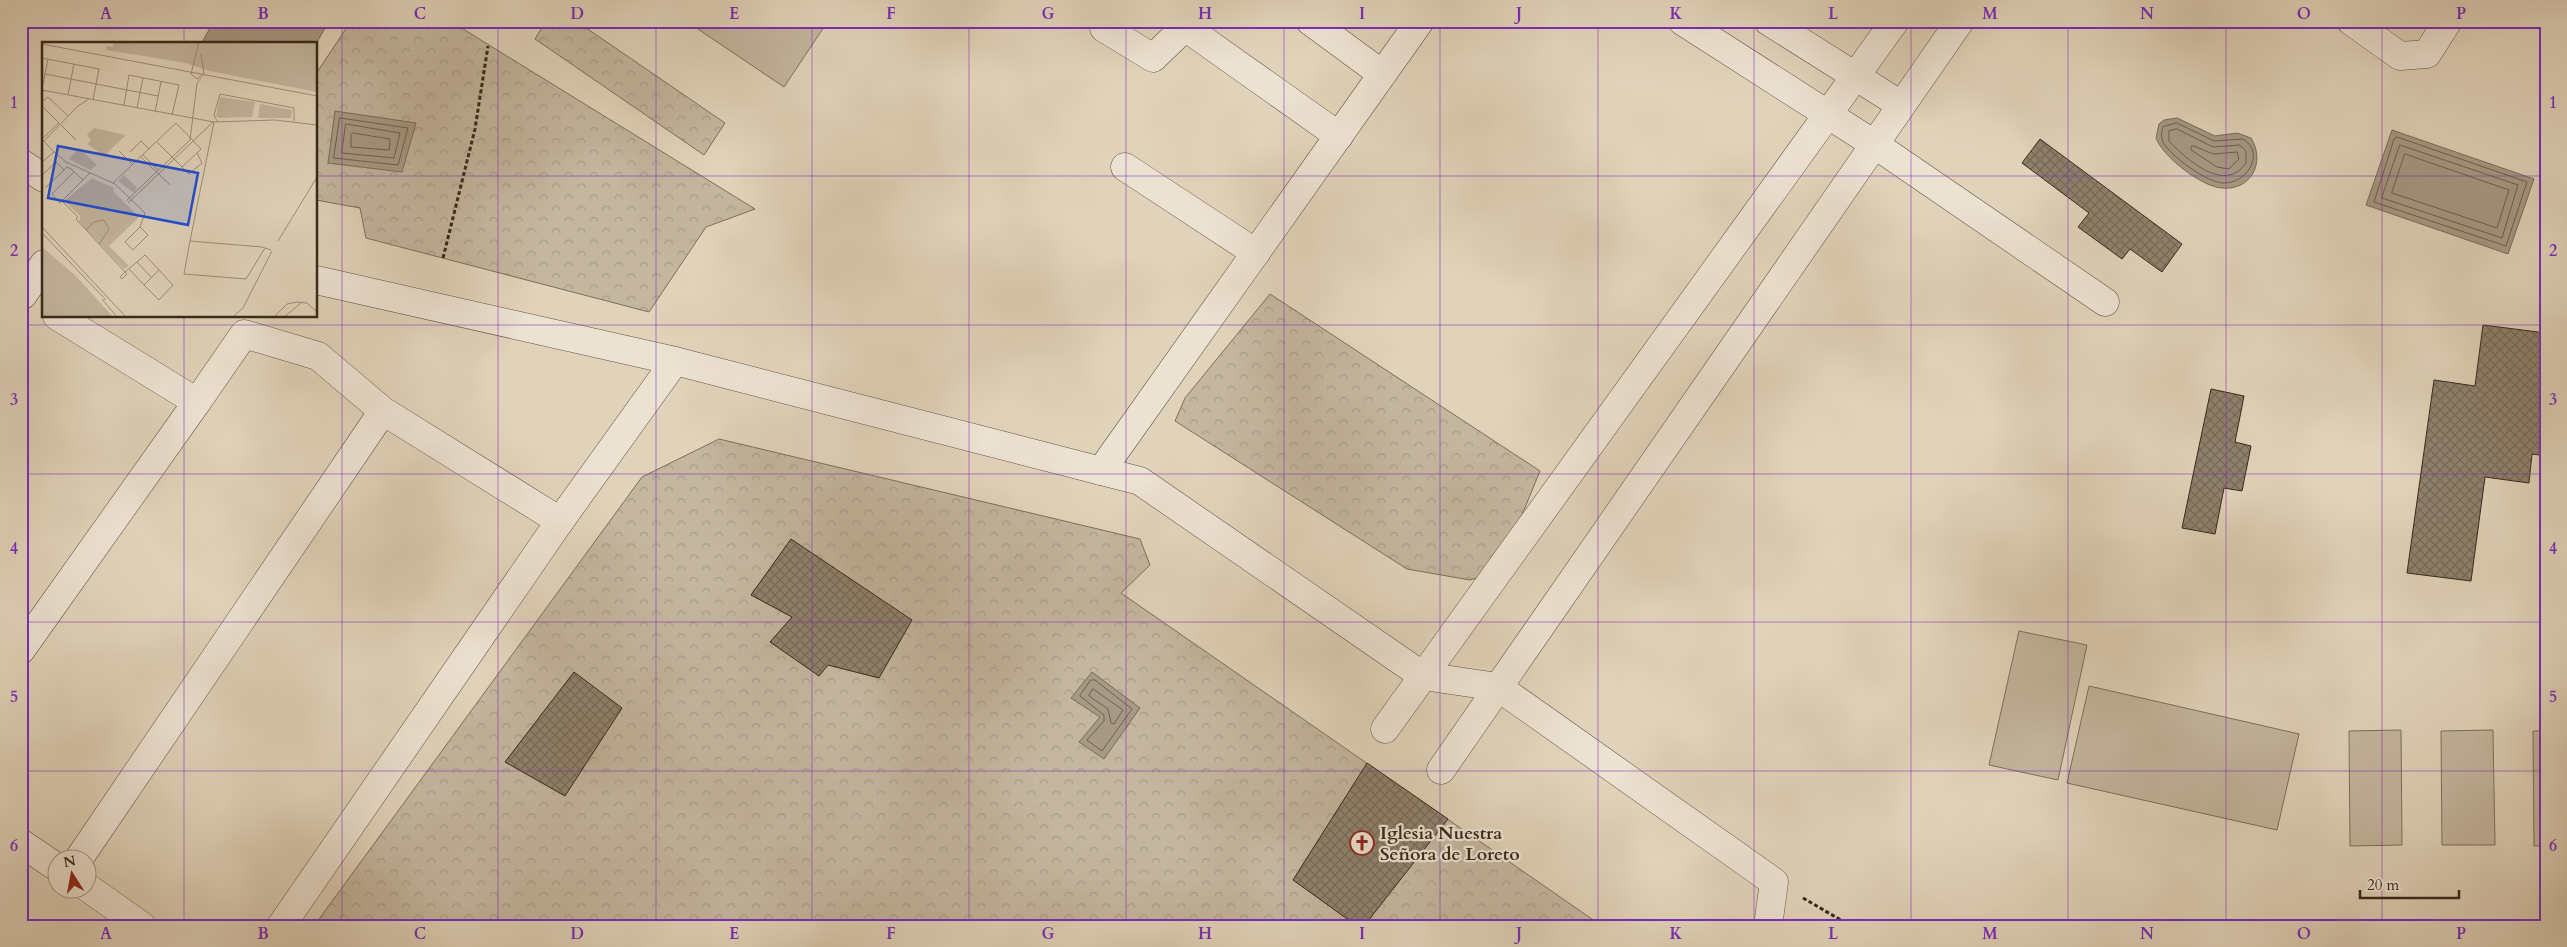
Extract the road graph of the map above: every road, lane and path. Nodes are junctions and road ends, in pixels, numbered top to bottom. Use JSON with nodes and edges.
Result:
{"nodes":[{"id":1,"x":1109,"y":21,"type":"edge"},
{"id":2,"x":1310,"y":21,"type":"edge"},
{"id":3,"x":1420,"y":21,"type":"edge"},
{"id":4,"x":1682,"y":21,"type":"edge"},
{"id":5,"x":1768,"y":21,"type":"edge"},
{"id":6,"x":1895,"y":21,"type":"edge"},
{"id":7,"x":1960,"y":21,"type":"edge"},
{"id":8,"x":2351,"y":21,"type":"edge"},
{"id":9,"x":2448,"y":21,"type":"edge"},
{"id":10,"x":1183,"y":24,"type":"edge"},
{"id":11,"x":488,"y":46,"type":"dead end"},
{"id":12,"x":1382,"y":74,"type":"junction"},
{"id":13,"x":1855,"y":78,"type":"junction"},
{"id":14,"x":1901,"y":105,"type":"junction"},
{"id":15,"x":1829,"y":116,"type":"junction"},
{"id":16,"x":1339,"y":136,"type":"junction"},
{"id":17,"x":1874,"y":144,"type":"junction"},
{"id":18,"x":21,"y":163,"type":"edge"},
{"id":19,"x":1125,"y":167,"type":"dead end"},
{"id":20,"x":42,"y":177,"type":"edge"},
{"id":21,"x":1256,"y":254,"type":"junction"},
{"id":22,"x":443,"y":258,"type":"dead end"},
{"id":23,"x":42,"y":269,"type":"edge"},
{"id":24,"x":318,"y":280,"type":"edge"},
{"id":25,"x":29,"y":300,"type":"edge"},
{"id":26,"x":2105,"y":302,"type":"dead end"},
{"id":27,"x":60,"y":318,"type":"edge"},
{"id":28,"x":675,"y":361,"type":"junction"},
{"id":29,"x":197,"y":402,"type":"junction"},
{"id":30,"x":383,"y":412,"type":"junction"},
{"id":31,"x":1101,"y":471,"type":"junction"},
{"id":32,"x":560,"y":521,"type":"junction"},
{"id":33,"x":21,"y":650,"type":"edge"},
{"id":34,"x":1424,"y":676,"type":"junction"},
{"id":35,"x":1498,"y":687,"type":"junction"},
{"id":36,"x":1385,"y":729,"type":"dead end"},
{"id":37,"x":1441,"y":770,"type":"dead end"},
{"id":38,"x":21,"y":843,"type":"edge"},
{"id":39,"x":85,"y":850,"type":"edge"},
{"id":40,"x":48,"y":861,"type":"edge"},
{"id":41,"x":1774,"y":882,"type":"junction"},
{"id":42,"x":98,"y":895,"type":"edge"},
{"id":43,"x":142,"y":926,"type":"edge"},
{"id":44,"x":281,"y":926,"type":"edge"},
{"id":45,"x":1768,"y":926,"type":"edge"},
{"id":46,"x":1851,"y":926,"type":"edge"}],
"edges":[{"from":1,"to":10,"type":"street"},
{"from":2,"to":12,"type":"street"},
{"from":3,"to":12,"type":"street"},
{"from":4,"to":15,"type":"street"},
{"from":5,"to":13,"type":"street"},
{"from":6,"to":13,"type":"street"},
{"from":7,"to":14,"type":"street"},
{"from":8,"to":9,"type":"street"},
{"from":10,"to":16,"type":"street"},
{"from":11,"to":22,"type":"path"},
{"from":12,"to":16,"type":"street"},
{"from":13,"to":14,"type":"street"},
{"from":13,"to":15,"type":"street"},
{"from":14,"to":17,"type":"street"},
{"from":15,"to":17,"type":"street"},
{"from":15,"to":34,"type":"street"},
{"from":16,"to":21,"type":"street"},
{"from":17,"to":26,"type":"street"},
{"from":17,"to":35,"type":"street"},
{"from":18,"to":20,"type":"street"},
{"from":19,"to":21,"type":"street"},
{"from":21,"to":31,"type":"street"},
{"from":23,"to":25,"type":"street"},
{"from":24,"to":28,"type":"street"},
{"from":27,"to":29,"type":"street"},
{"from":28,"to":31,"type":"street"},
{"from":28,"to":32,"type":"street"},
{"from":29,"to":30,"type":"street"},
{"from":29,"to":33,"type":"street"},
{"from":30,"to":32,"type":"street"},
{"from":30,"to":39,"type":"street"},
{"from":31,"to":34,"type":"street"},
{"from":32,"to":44,"type":"street"},
{"from":34,"to":35,"type":"street"},
{"from":34,"to":36,"type":"street"},
{"from":35,"to":37,"type":"street"},
{"from":35,"to":41,"type":"street"},
{"from":38,"to":40,"type":"street"},
{"from":41,"to":45,"type":"street"},
{"from":41,"to":46,"type":"path"},
{"from":42,"to":43,"type":"street"}]}
